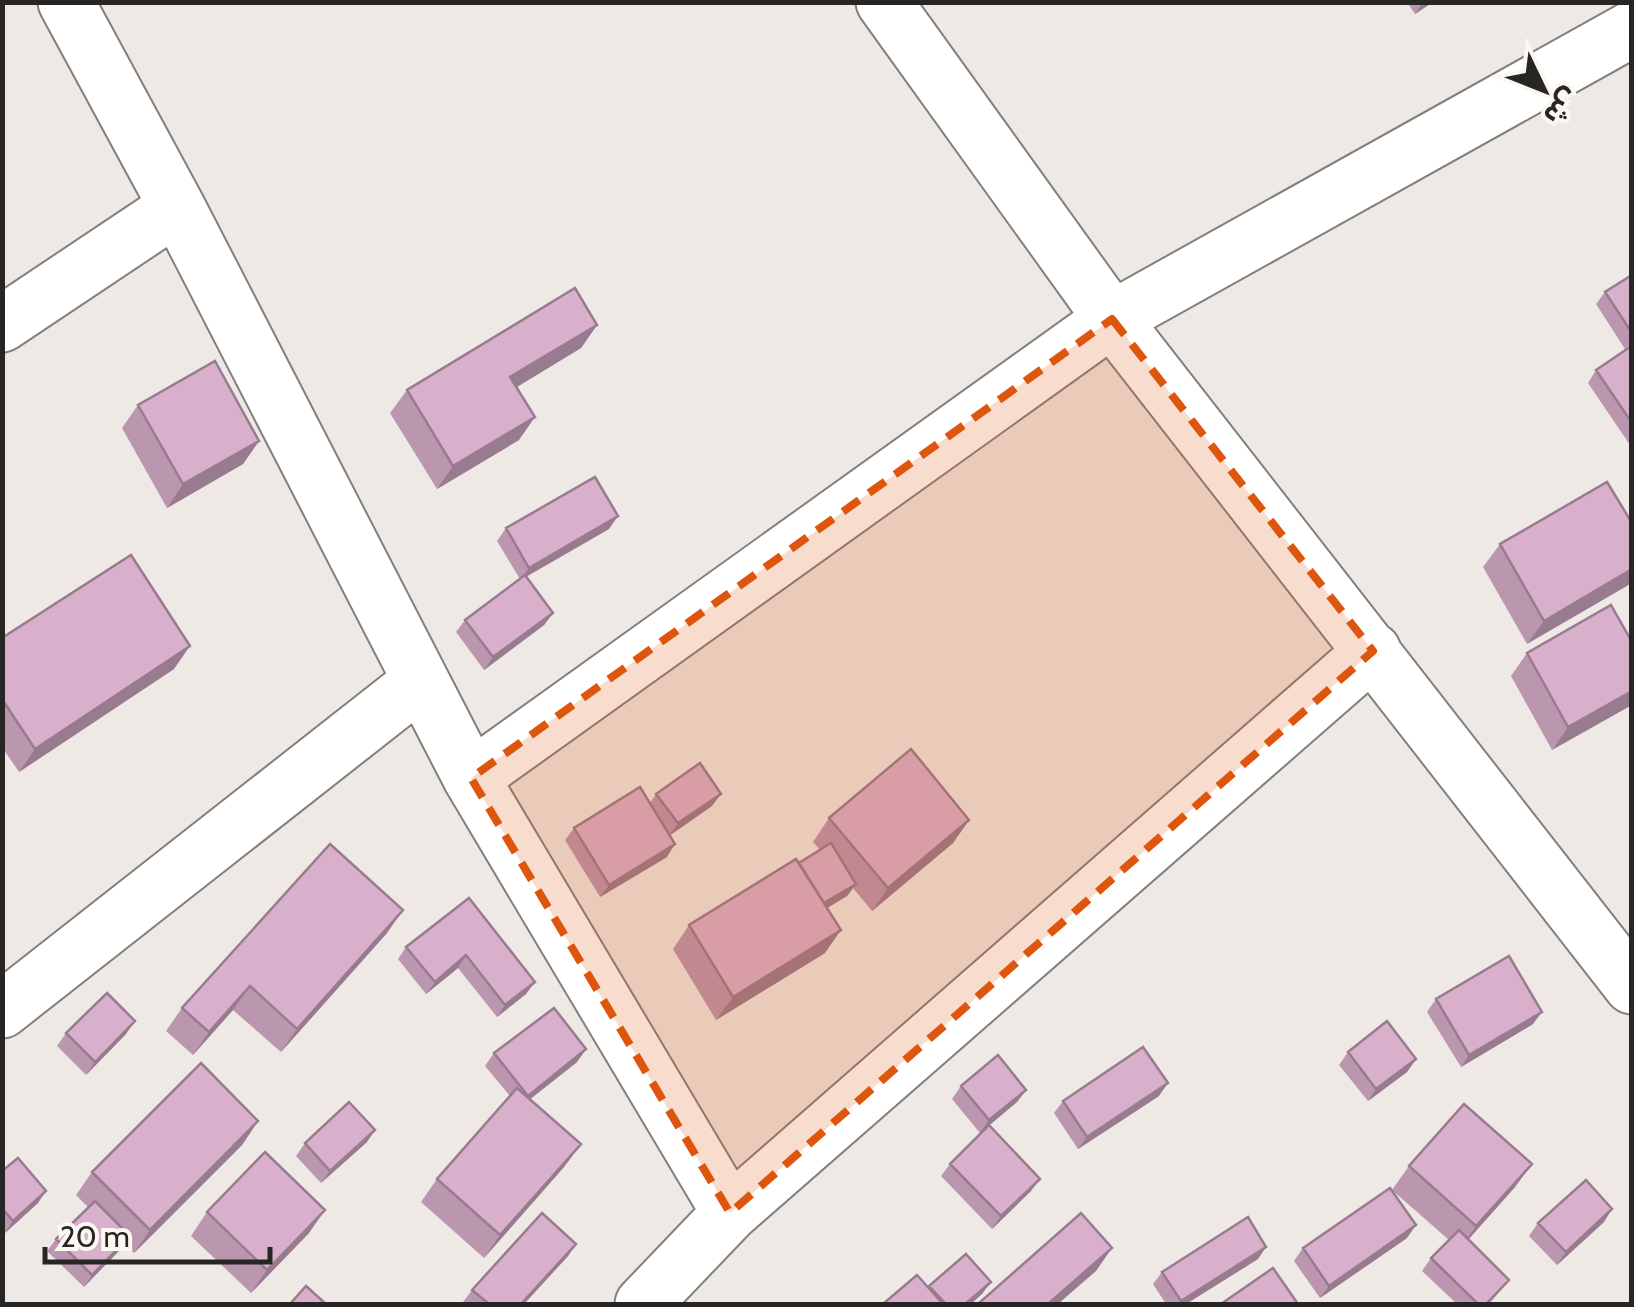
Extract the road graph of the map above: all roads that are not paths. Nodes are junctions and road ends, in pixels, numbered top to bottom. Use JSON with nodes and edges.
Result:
{"nodes":[{"id":1,"x":66,"y":2,"type":"edge"},
{"id":2,"x":884,"y":2,"type":"edge"},
{"id":3,"x":1632,"y":29,"type":"edge"},
{"id":4,"x":176,"y":207,"type":"junction"},
{"id":5,"x":1112,"y":319,"type":"junction"},
{"id":6,"x":2,"y":324,"type":"edge"},
{"id":7,"x":1373,"y":652,"type":"junction"},
{"id":8,"x":421,"y":681,"type":"junction"},
{"id":9,"x":471,"y":778,"type":"junction"},
{"id":10,"x":1623,"y":961,"type":"edge"},
{"id":11,"x":2,"y":1010,"type":"edge"},
{"id":12,"x":730,"y":1214,"type":"junction"},
{"id":13,"x":643,"y":1304,"type":"edge"}],
"edges":[{"from":1,"to":4,"type":"street"},
{"from":2,"to":5,"type":"street"},
{"from":3,"to":5,"type":"street"},
{"from":4,"to":6,"type":"street"},
{"from":4,"to":8,"type":"street"},
{"from":5,"to":7,"type":"street"},
{"from":5,"to":9,"type":"street"},
{"from":7,"to":10,"type":"street"},
{"from":7,"to":12,"type":"street"},
{"from":8,"to":9,"type":"street"},
{"from":8,"to":11,"type":"street"},
{"from":9,"to":12,"type":"street"},
{"from":12,"to":13,"type":"street"}]}
